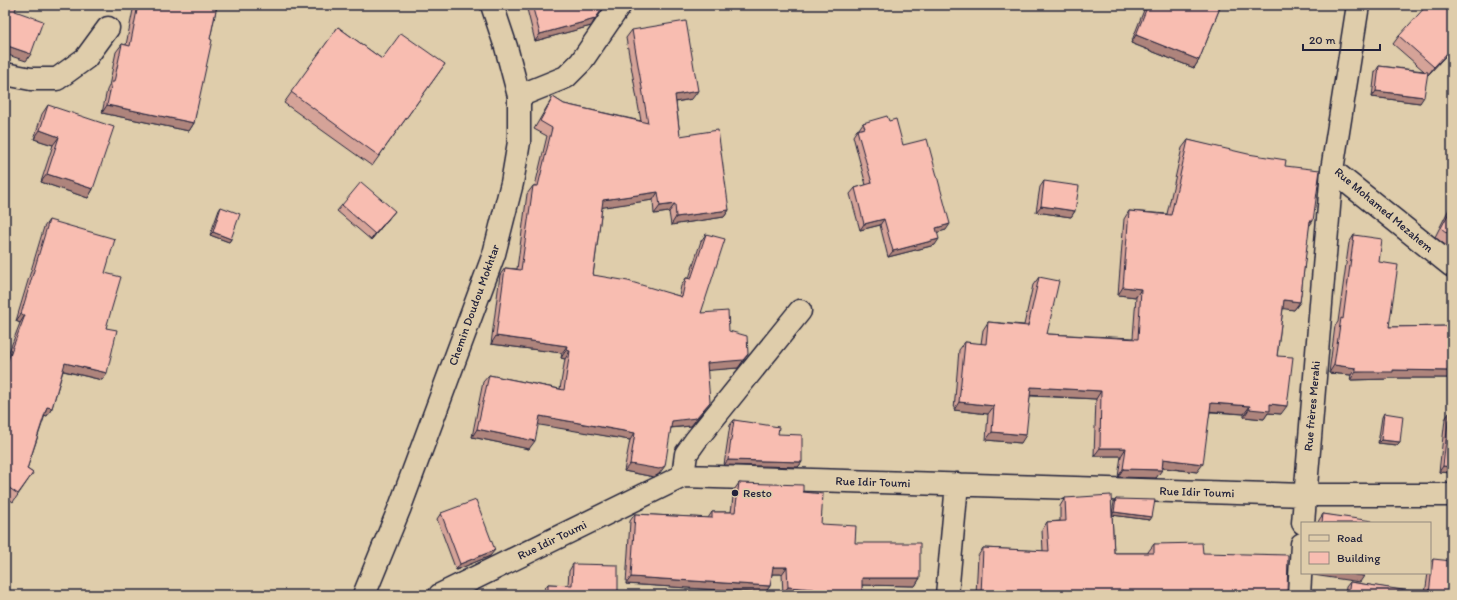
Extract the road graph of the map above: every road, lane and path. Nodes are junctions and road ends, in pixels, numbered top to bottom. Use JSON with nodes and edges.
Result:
{"nodes":[{"id":1,"x":492,"y":5,"type":"edge"},
{"id":2,"x":620,"y":5,"type":"edge"},
{"id":3,"x":1358,"y":5,"type":"edge"},
{"id":4,"x":108,"y":28,"type":"dead end"},
{"id":5,"x":5,"y":74,"type":"edge"},
{"id":6,"x":519,"y":96,"type":"junction"},
{"id":7,"x":1332,"y":170,"type":"junction"},
{"id":8,"x":1452,"y":266,"type":"edge"},
{"id":9,"x":800,"y":311,"type":"dead end"},
{"id":10,"x":683,"y":476,"type":"junction"},
{"id":11,"x":957,"y":484,"type":"junction"},
{"id":12,"x":1305,"y":495,"type":"junction"},
{"id":13,"x":1452,"y":495,"type":"edge"},
{"id":14,"x":1303,"y":522,"type":"edge"},
{"id":15,"x":1301,"y":561,"type":"edge"},
{"id":16,"x":364,"y":595,"type":"edge"},
{"id":17,"x":440,"y":595,"type":"edge"},
{"id":18,"x":947,"y":595,"type":"edge"},
{"id":19,"x":1299,"y":595,"type":"edge"}],
"edges":[{"from":1,"to":6,"type":"street","name":"Chemin Doudou Mokhtar"},
{"from":2,"to":6,"type":"street"},
{"from":3,"to":7,"type":"street","name":"Rue Mohamed Mezahem"},
{"from":4,"to":5,"type":"street"},
{"from":6,"to":16,"type":"street","name":"Chemin Doudou Mokhtar"},
{"from":7,"to":8,"type":"street","name":"Rue Mohamed Mezahem"},
{"from":7,"to":12,"type":"street","name":"Rue frères Merahi"},
{"from":9,"to":10,"type":"street"},
{"from":10,"to":11,"type":"street","name":"Rue Idir Toumi"},
{"from":10,"to":17,"type":"street","name":"Rue Idir Toumi"},
{"from":11,"to":12,"type":"street","name":"Rue Idir Toumi"},
{"from":11,"to":18,"type":"street"},
{"from":12,"to":13,"type":"street"},
{"from":12,"to":14,"type":"street"},
{"from":15,"to":19,"type":"street"}]}
